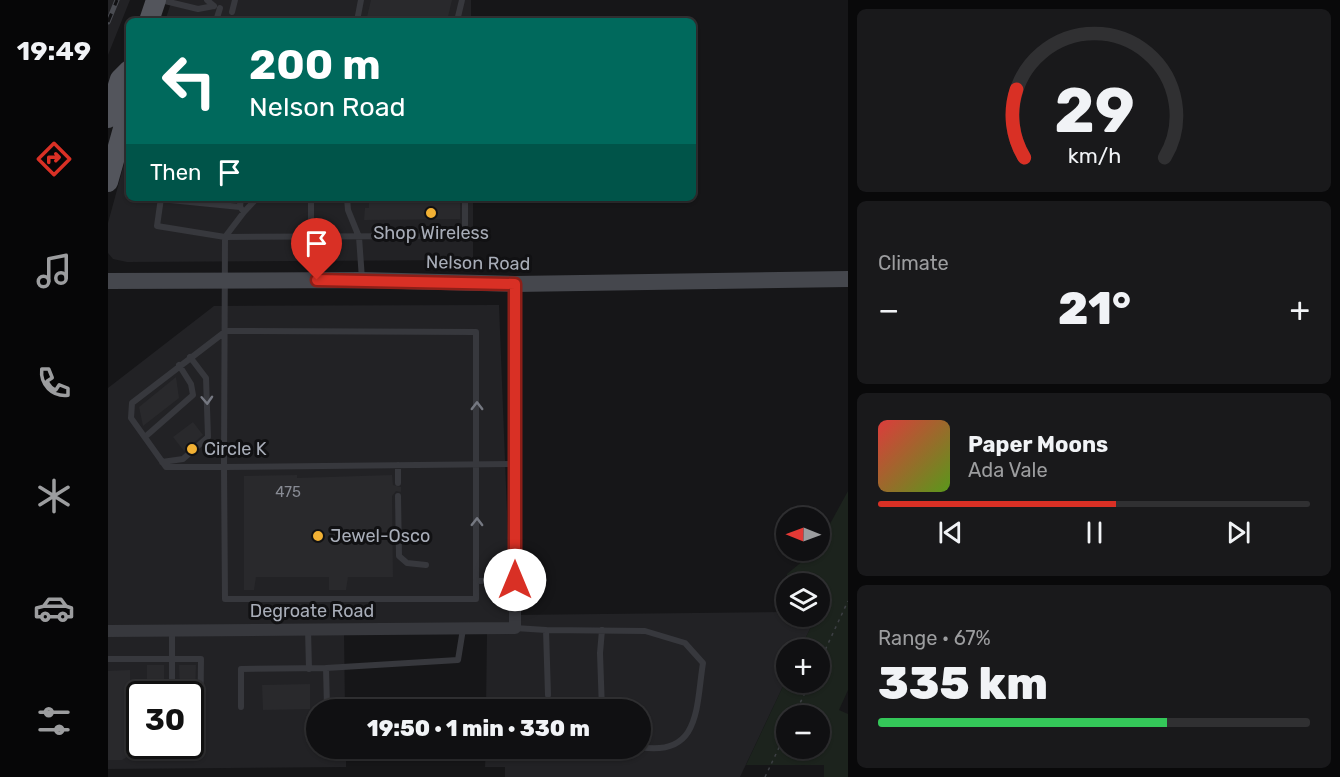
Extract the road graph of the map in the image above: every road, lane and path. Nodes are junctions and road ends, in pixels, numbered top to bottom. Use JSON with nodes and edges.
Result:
{"nodes":[{"id":1,"x":158,"y":0,"type":"edge"},
{"id":2,"x":207,"y":0,"type":"edge"},
{"id":3,"x":235,"y":0,"type":"edge"},
{"id":4,"x":361,"y":0,"type":"edge"},
{"id":5,"x":462,"y":0,"type":"edge"},
{"id":6,"x":220,"y":8,"type":"dead end"},
{"id":7,"x":232,"y":12,"type":"dead end"},
{"id":8,"x":150,"y":18,"type":"edge"},
{"id":9,"x":217,"y":18,"type":"edge"},
{"id":10,"x":358,"y":18,"type":"edge"},
{"id":11,"x":459,"y":18,"type":"edge"},
{"id":12,"x":126,"y":73,"type":"edge"},
{"id":13,"x":108,"y":118,"type":"edge"},
{"id":14,"x":126,"y":118,"type":"edge"},
{"id":15,"x":108,"y":182,"type":"edge"},
{"id":16,"x":160,"y":201,"type":"edge"},
{"id":17,"x":175,"y":201,"type":"edge"},
{"id":18,"x":241,"y":201,"type":"edge"},
{"id":19,"x":253,"y":201,"type":"edge"},
{"id":20,"x":311,"y":201,"type":"edge"},
{"id":21,"x":347,"y":201,"type":"edge"},
{"id":22,"x":465,"y":201,"type":"edge"},
{"id":23,"x":242,"y":210,"type":"junction"},
{"id":24,"x":225,"y":237,"type":"junction"},
{"id":25,"x":359,"y":237,"type":"junction"},
{"id":26,"x":311,"y":238,"type":"junction"},
{"id":27,"x":848,"y":279,"type":"edge"},
{"id":28,"x":362,"y":280,"type":"junction"},
{"id":29,"x":108,"y":281,"type":"edge"},
{"id":30,"x":226,"y":282,"type":"junction"},
{"id":31,"x":515,"y":284,"type":"junction"},
{"id":32,"x":226,"y":331,"type":"junction"},
{"id":33,"x":190,"y":357,"type":"junction"},
{"id":34,"x":179,"y":365,"type":"junction"},
{"id":35,"x":153,"y":386,"type":"junction"},
{"id":36,"x":156,"y":394,"type":"dead end"},
{"id":37,"x":163,"y":410,"type":"dead end"},
{"id":38,"x":167,"y":418,"type":"junction"},
{"id":39,"x":145,"y":437,"type":"junction"},
{"id":40,"x":162,"y":462,"type":"junction"},
{"id":41,"x":477,"y":464,"type":"junction"},
{"id":42,"x":515,"y":464,"type":"junction"},
{"id":43,"x":398,"y":465,"type":"junction"},
{"id":44,"x":224,"y":467,"type":"junction"},
{"id":45,"x":398,"y":483,"type":"dead end"},
{"id":46,"x":398,"y":496,"type":"dead end"},
{"id":47,"x":426,"y":565,"type":"dead end"},
{"id":48,"x":515,"y":580,"type":"junction"},
{"id":49,"x":476,"y":581,"type":"junction"},
{"id":50,"x":848,"y":601,"type":"edge"},
{"id":51,"x":463,"y":628,"type":"junction"},
{"id":52,"x":515,"y":628,"type":"junction"},
{"id":53,"x":308,"y":629,"type":"junction"},
{"id":54,"x":172,"y":630,"type":"junction"},
{"id":55,"x":546,"y":630,"type":"junction"},
{"id":56,"x":602,"y":630,"type":"junction"},
{"id":57,"x":108,"y":631,"type":"edge"},
{"id":58,"x":830,"y":639,"type":"edge"},
{"id":59,"x":108,"y":659,"type":"edge"},
{"id":60,"x":171,"y":659,"type":"junction"},
{"id":61,"x":326,"y":668,"type":"junction"},
{"id":62,"x":309,"y":669,"type":"junction"},
{"id":63,"x":172,"y":681,"type":"edge"},
{"id":64,"x":201,"y":681,"type":"edge"},
{"id":65,"x":548,"y":695,"type":"dead end"},
{"id":66,"x":327,"y":699,"type":"edge"},
{"id":67,"x":602,"y":699,"type":"edge"},
{"id":68,"x":241,"y":707,"type":"dead end"},
{"id":69,"x":651,"y":749,"type":"edge"},
{"id":70,"x":776,"y":754,"type":"edge"},
{"id":71,"x":765,"y":777,"type":"edge"}],
"edges":[{"from":1,"to":2,"type":"lane"},
{"from":1,"to":8,"type":"main road"},
{"from":3,"to":7,"type":"lane"},
{"from":4,"to":10,"type":"lane"},
{"from":5,"to":11,"type":"lane"},
{"from":6,"to":9,"type":"lane"},
{"from":12,"to":13,"type":"main road"},
{"from":14,"to":15,"type":"main road"},
{"from":16,"to":24,"type":"lane"},
{"from":17,"to":23,"type":"lane"},
{"from":18,"to":23,"type":"lane"},
{"from":19,"to":23,"type":"lane"},
{"from":20,"to":26,"type":"lane"},
{"from":21,"to":25,"type":"lane"},
{"from":22,"to":25,"type":"lane"},
{"from":23,"to":24,"type":"lane"},
{"from":24,"to":26,"type":"lane"},
{"from":24,"to":30,"type":"lane"},
{"from":25,"to":26,"type":"lane"},
{"from":25,"to":28,"type":"lane"},
{"from":27,"to":31,"type":"street","name":"Nelson Road"},
{"from":28,"to":30,"type":"street","name":"Nelson Road"},
{"from":28,"to":31,"type":"street","name":"Nelson Road"},
{"from":29,"to":30,"type":"street","name":"Nelson Road"},
{"from":30,"to":32,"type":"lane"},
{"from":31,"to":42,"type":"street"},
{"from":32,"to":33,"type":"lane"},
{"from":41,"to":32,"type":"lane","one_way":true},
{"from":32,"to":44,"type":"lane"},
{"from":33,"to":34,"type":"lane"},
{"from":33,"to":40,"type":"lane","one_way":true},
{"from":34,"to":35,"type":"lane"},
{"from":34,"to":38,"type":"lane"},
{"from":35,"to":36,"type":"lane"},
{"from":35,"to":39,"type":"lane"},
{"from":37,"to":38,"type":"lane"},
{"from":38,"to":39,"type":"lane"},
{"from":39,"to":40,"type":"lane"},
{"from":40,"to":44,"type":"lane"},
{"from":41,"to":42,"type":"lane"},
{"from":41,"to":43,"type":"lane"},
{"from":49,"to":41,"type":"lane","one_way":true},
{"from":42,"to":48,"type":"street"},
{"from":43,"to":44,"type":"lane"},
{"from":43,"to":45,"type":"lane"},
{"from":44,"to":49,"type":"lane"},
{"from":46,"to":47,"type":"lane"},
{"from":48,"to":49,"type":"lane"},
{"from":48,"to":52,"type":"street"},
{"from":50,"to":58,"type":"path"},
{"from":51,"to":52,"type":"street","name":"Degroate Road"},
{"from":51,"to":53,"type":"street","name":"Degroate Road"},
{"from":51,"to":61,"type":"lane"},
{"from":52,"to":55,"type":"lane"},
{"from":53,"to":54,"type":"street","name":"Degroate Road"},
{"from":53,"to":62,"type":"lane"},
{"from":54,"to":57,"type":"street","name":"Degroate Road"},
{"from":54,"to":60,"type":"lane"},
{"from":55,"to":56,"type":"lane"},
{"from":55,"to":65,"type":"lane"},
{"from":56,"to":67,"type":"lane"},
{"from":56,"to":69,"type":"lane"},
{"from":59,"to":60,"type":"lane"},
{"from":60,"to":63,"type":"lane"},
{"from":60,"to":64,"type":"lane"},
{"from":61,"to":62,"type":"lane"},
{"from":61,"to":66,"type":"lane"},
{"from":62,"to":68,"type":"lane"},
{"from":70,"to":71,"type":"path"}]}
